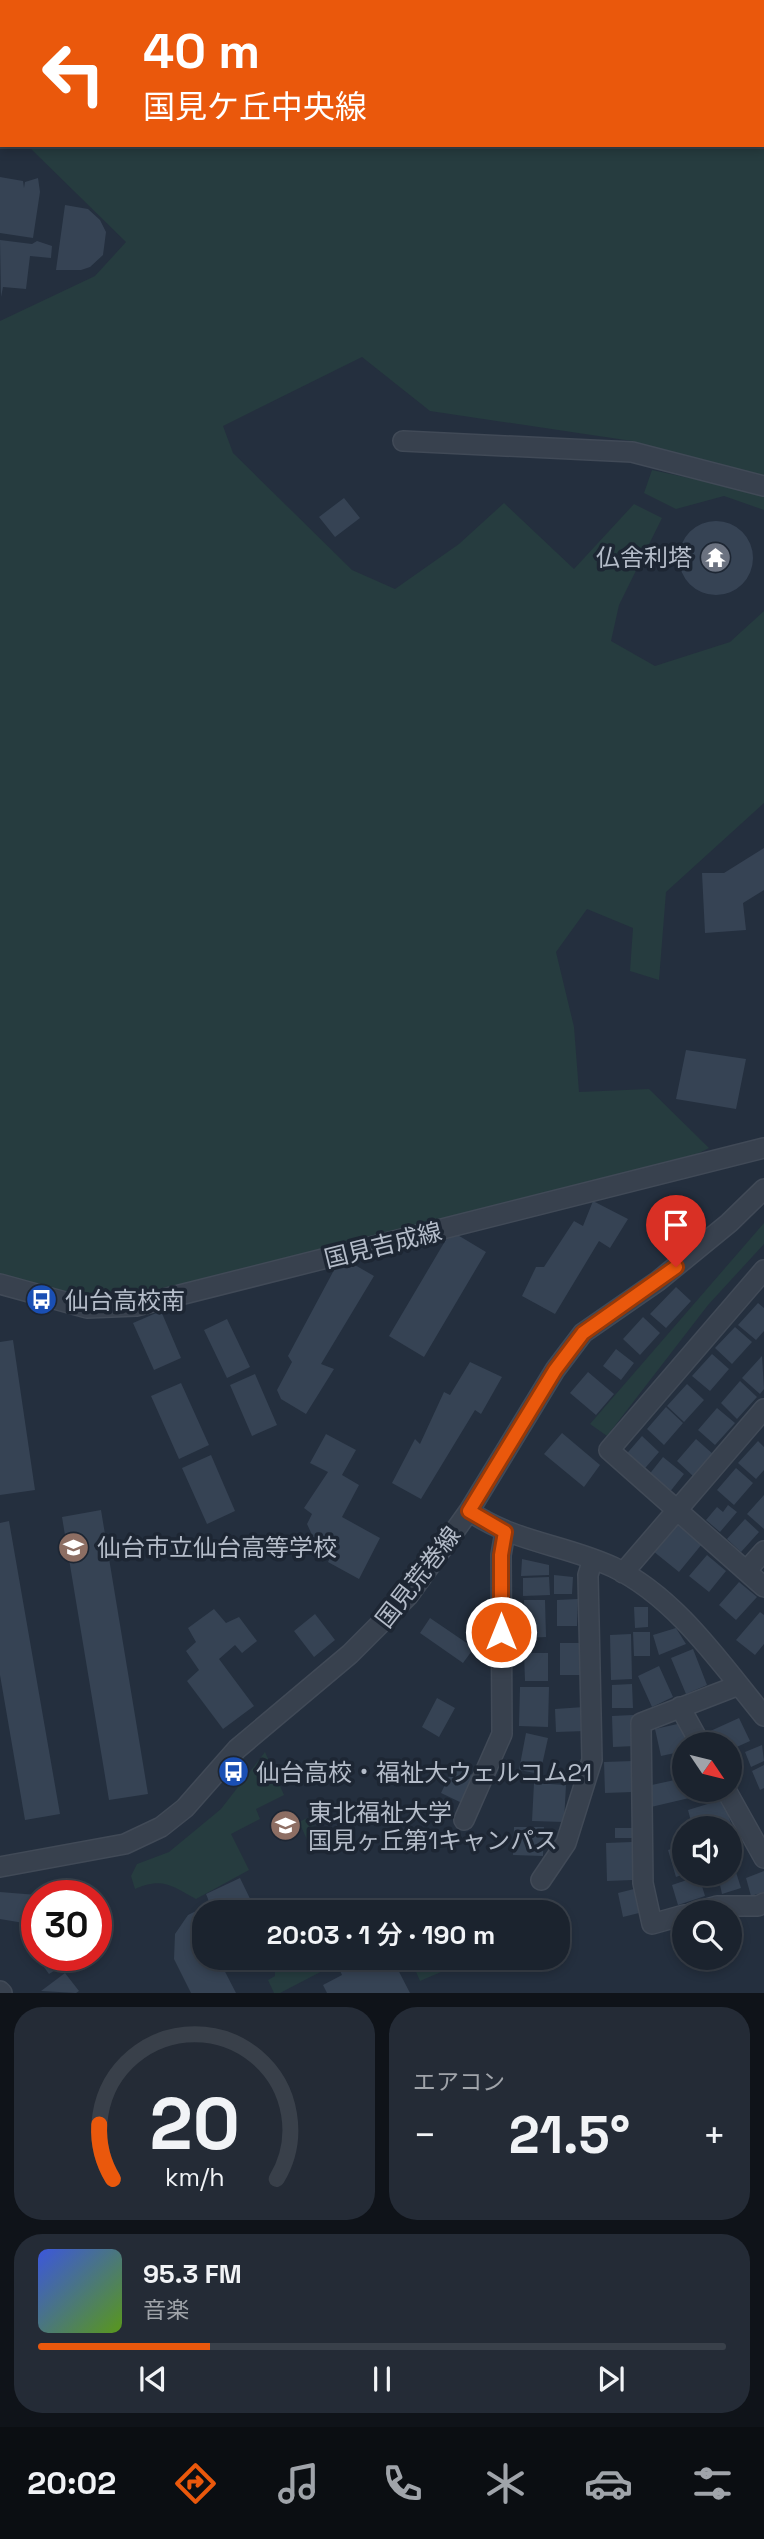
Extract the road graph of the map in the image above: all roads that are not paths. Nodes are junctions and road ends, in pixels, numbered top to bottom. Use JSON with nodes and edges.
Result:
{"nodes":[{"id":1,"x":403,"y":441,"type":"dead end"},
{"id":2,"x":764,"y":486,"type":"edge"},
{"id":3,"x":764,"y":1148,"type":"edge"},
{"id":4,"x":764,"y":1189,"type":"edge"},
{"id":5,"x":764,"y":1270,"type":"edge"},
{"id":6,"x":0,"y":1284,"type":"edge"},
{"id":7,"x":764,"y":1409,"type":"edge"},
{"id":8,"x":676,"y":1510,"type":"junction"},
{"id":9,"x":469,"y":1511,"type":"junction"},
{"id":10,"x":505,"y":1532,"type":"junction"},
{"id":11,"x":764,"y":1551,"type":"edge"},
{"id":12,"x":593,"y":1559,"type":"junction"},
{"id":13,"x":746,"y":1571,"type":"junction"},
{"id":14,"x":623,"y":1573,"type":"junction"},
{"id":15,"x":764,"y":1587,"type":"edge"},
{"id":16,"x":739,"y":1685,"type":"junction"},
{"id":17,"x":680,"y":1707,"type":"junction"},
{"id":18,"x":764,"y":1716,"type":"edge"},
{"id":19,"x":694,"y":1732,"type":"edge"},
{"id":20,"x":733,"y":1802,"type":"edge"},
{"id":21,"x":464,"y":1820,"type":"dead end"},
{"id":22,"x":764,"y":1858,"type":"edge"},
{"id":23,"x":0,"y":1867,"type":"edge"},
{"id":24,"x":541,"y":1880,"type":"dead end"},
{"id":25,"x":764,"y":1903,"type":"edge"},
{"id":26,"x":742,"y":1906,"type":"edge"},
{"id":27,"x":672,"y":1918,"type":"edge"}],
"edges":[{"from":1,"to":2,"type":"street"},
{"from":3,"to":6,"type":"street","name":"国見吉成線"},
{"from":4,"to":9,"type":"street","name":"国見荒巻線"},
{"from":5,"to":8,"type":"street"},
{"from":7,"to":8,"type":"street"},
{"from":8,"to":13,"type":"street"},
{"from":8,"to":14,"type":"street"},
{"from":9,"to":10,"type":"street"},
{"from":9,"to":23,"type":"street","name":"国見荒巻線"},
{"from":10,"to":12,"type":"street"},
{"from":10,"to":21,"type":"street"},
{"from":11,"to":13,"type":"street"},
{"from":12,"to":14,"type":"street"},
{"from":12,"to":24,"type":"street"},
{"from":13,"to":15,"type":"street"},
{"from":14,"to":16,"type":"street"},
{"from":16,"to":17,"type":"street"},
{"from":16,"to":18,"type":"street"},
{"from":17,"to":19,"type":"street"},
{"from":17,"to":27,"type":"street"},
{"from":20,"to":22,"type":"street"},
{"from":25,"to":26,"type":"street"}]}
